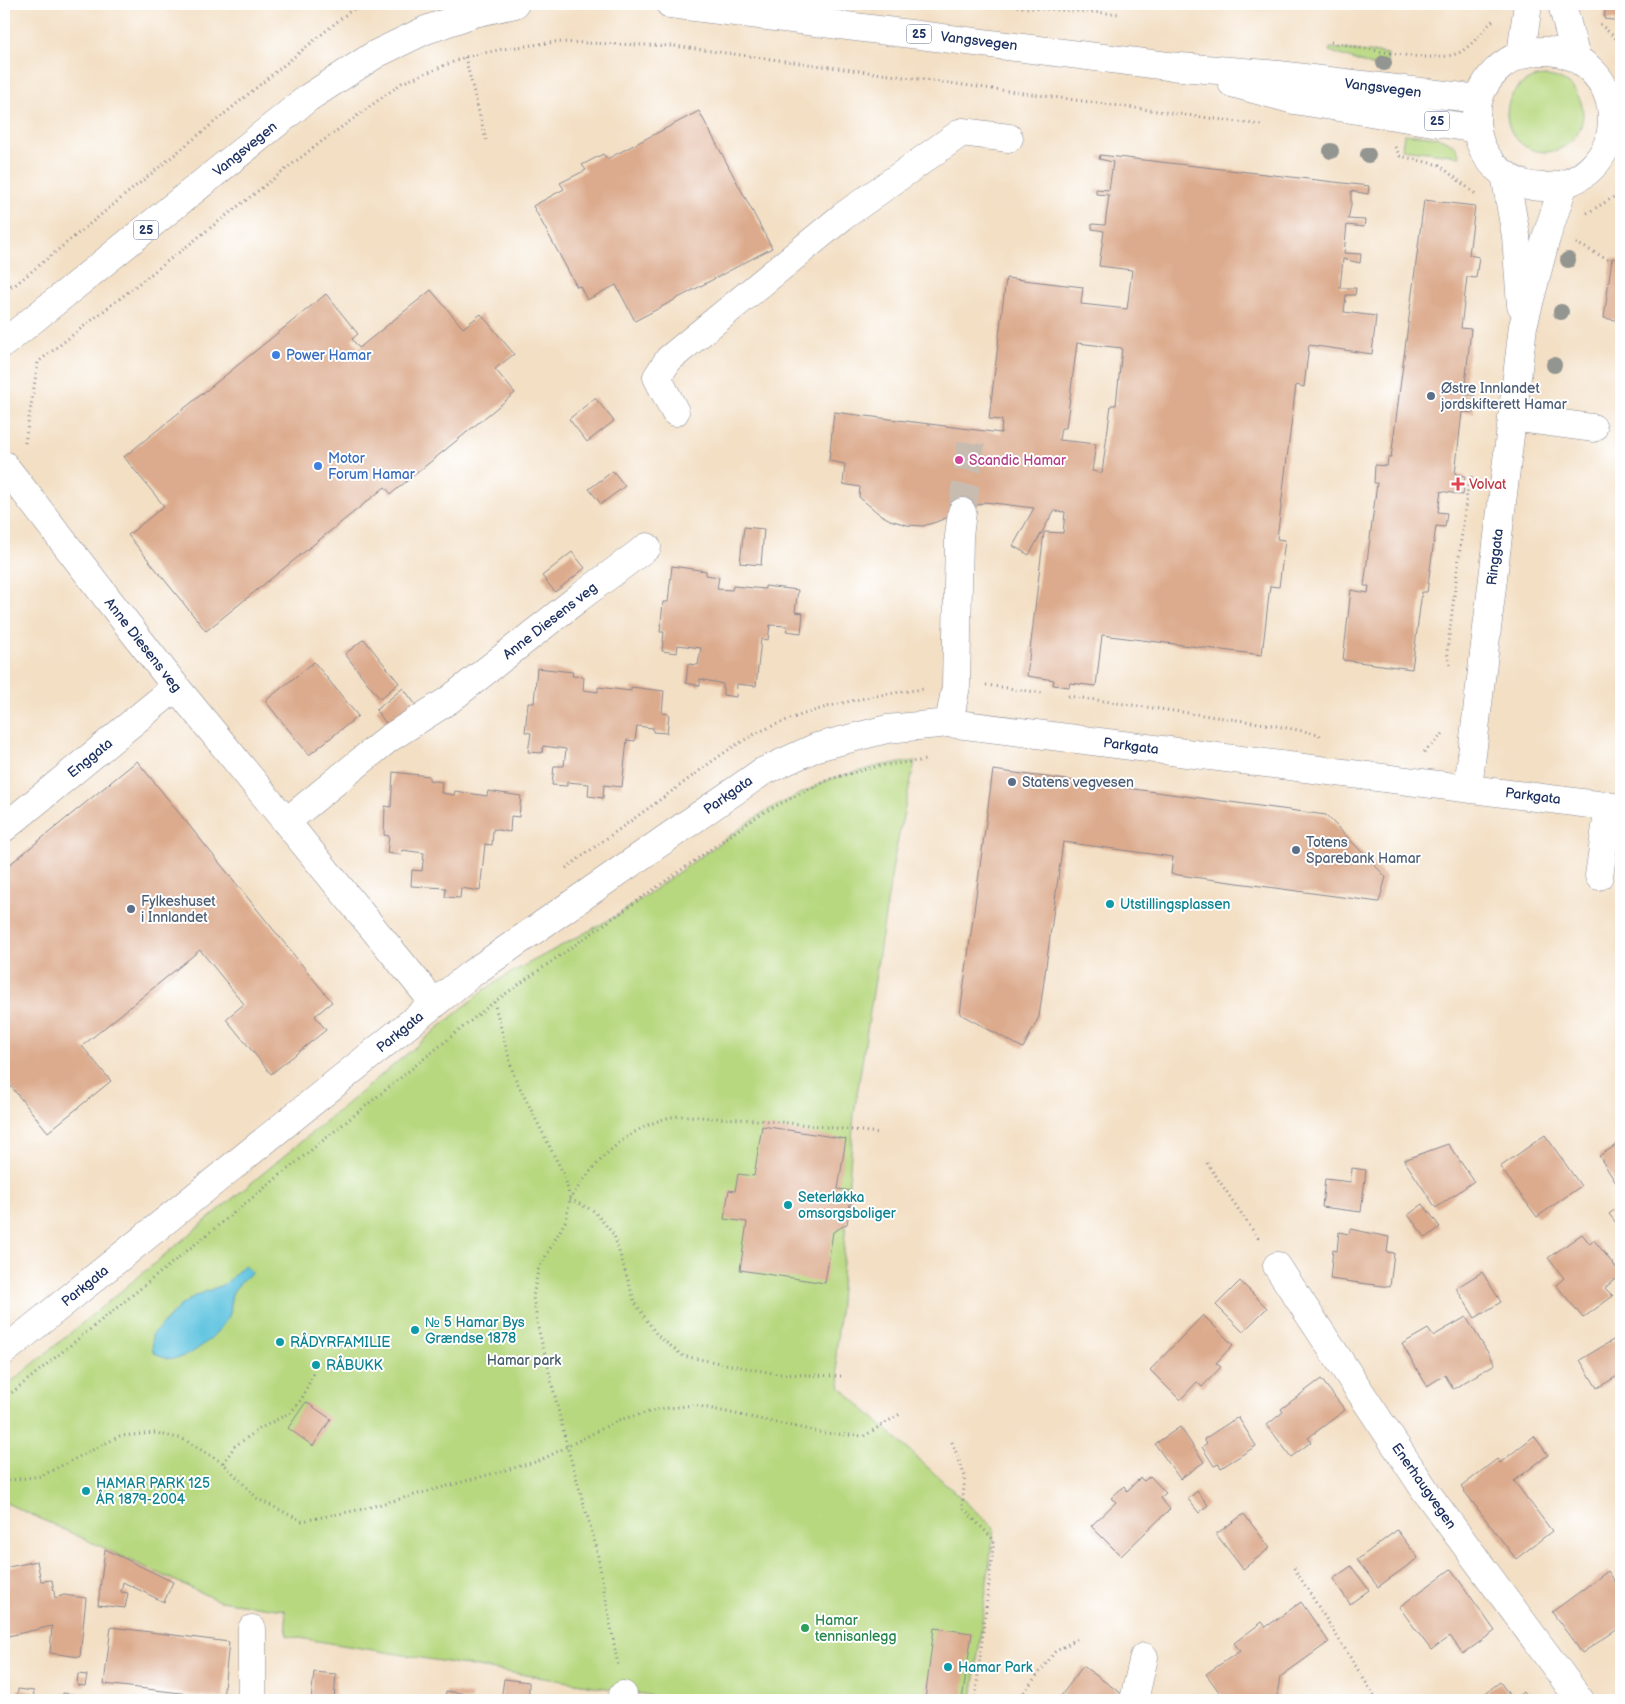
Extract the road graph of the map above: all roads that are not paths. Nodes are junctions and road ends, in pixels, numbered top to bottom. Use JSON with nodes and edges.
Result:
{"nodes":[{"id":1,"x":515,"y":4,"type":"edge"},
{"id":2,"x":670,"y":4,"type":"edge"},
{"id":3,"x":1528,"y":4,"type":"edge"},
{"id":4,"x":1562,"y":4,"type":"edge"},
{"id":5,"x":1521,"y":54,"type":"junction"},
{"id":6,"x":1576,"y":58,"type":"junction"},
{"id":7,"x":1168,"y":66,"type":"junction"},
{"id":8,"x":1479,"y":99,"type":"junction"},
{"id":9,"x":1617,"y":117,"type":"edge"},
{"id":10,"x":1477,"y":129,"type":"junction"},
{"id":11,"x":1009,"y":138,"type":"dead end"},
{"id":12,"x":1611,"y":158,"type":"edge"},
{"id":13,"x":1505,"y":174,"type":"junction"},
{"id":14,"x":1564,"y":184,"type":"junction"},
{"id":15,"x":1523,"y":326,"type":"junction"},
{"id":16,"x":4,"y":343,"type":"edge"},
{"id":17,"x":675,"y":412,"type":"dead end"},
{"id":18,"x":1512,"y":417,"type":"junction"},
{"id":19,"x":1594,"y":428,"type":"dead end"},
{"id":20,"x":14,"y":458,"type":"edge"},
{"id":21,"x":962,"y":512,"type":"tunnel mouth"},
{"id":22,"x":647,"y":547,"type":"dead end"},
{"id":23,"x":176,"y":687,"type":"junction"},
{"id":24,"x":949,"y":723,"type":"junction"},
{"id":25,"x":1468,"y":788,"type":"junction"},
{"id":26,"x":1615,"y":807,"type":"edge"},
{"id":27,"x":286,"y":822,"type":"junction"},
{"id":28,"x":4,"y":828,"type":"edge"},
{"id":29,"x":1599,"y":876,"type":"dead end"},
{"id":30,"x":435,"y":1004,"type":"junction"},
{"id":31,"x":1277,"y":1266,"type":"road end"},
{"id":32,"x":4,"y":1351,"type":"edge"},
{"id":33,"x":252,"y":1629,"type":"dead end"},
{"id":34,"x":1144,"y":1657,"type":"dead end"},
{"id":35,"x":252,"y":1700,"type":"edge"},
{"id":36,"x":1134,"y":1700,"type":"edge"},
{"id":37,"x":1580,"y":1700,"type":"edge"}],
"edges":[{"from":1,"to":16,"type":"main road","name":"Vangsvegen","number":"25"},
{"from":2,"to":7,"type":"main road","name":"Vangsvegen","number":"25"},
{"from":3,"to":5,"type":"main road"},
{"from":4,"to":6,"type":"main road"},
{"from":5,"to":6,"type":"main road"},
{"from":5,"to":8,"type":"main road"},
{"from":6,"to":9,"type":"main road"},
{"from":7,"to":8,"type":"main road","name":"Vangsvegen","number":"25"},
{"from":7,"to":10,"type":"main road","name":"Vangsvegen","number":"25"},
{"from":8,"to":10,"type":"main road"},
{"from":9,"to":12,"type":"main road"},
{"from":10,"to":13,"type":"main road"},
{"from":11,"to":17,"type":"main road"},
{"from":12,"to":14,"type":"main road"},
{"from":13,"to":14,"type":"main road"},
{"from":13,"to":15,"type":"main road","name":"Ringgata"},
{"from":14,"to":15,"type":"main road","name":"Ringgata"},
{"from":15,"to":18,"type":"main road","name":"Ringgata"},
{"from":18,"to":19,"type":"main road"},
{"from":18,"to":25,"type":"main road","name":"Ringgata"},
{"from":20,"to":23,"type":"main road","name":"Anne Diesens veg"},
{"from":21,"to":24,"type":"main road"},
{"from":22,"to":27,"type":"main road","name":"Anne Diesens veg"},
{"from":23,"to":27,"type":"main road","name":"Anne Diesens veg"},
{"from":23,"to":28,"type":"main road","name":"Enggata"},
{"from":24,"to":25,"type":"main road","name":"Parkgata"},
{"from":24,"to":30,"type":"main road","name":"Parkgata"},
{"from":25,"to":26,"type":"main road","name":"Parkgata"},
{"from":26,"to":29,"type":"main road"},
{"from":27,"to":30,"type":"main road","name":"Anne Diesens veg"},
{"from":30,"to":32,"type":"main road","name":"Parkgata"},
{"from":31,"to":37,"type":"main road","name":"Enerhaugvegen"},
{"from":33,"to":35,"type":"main road"},
{"from":34,"to":36,"type":"main road"}]}
